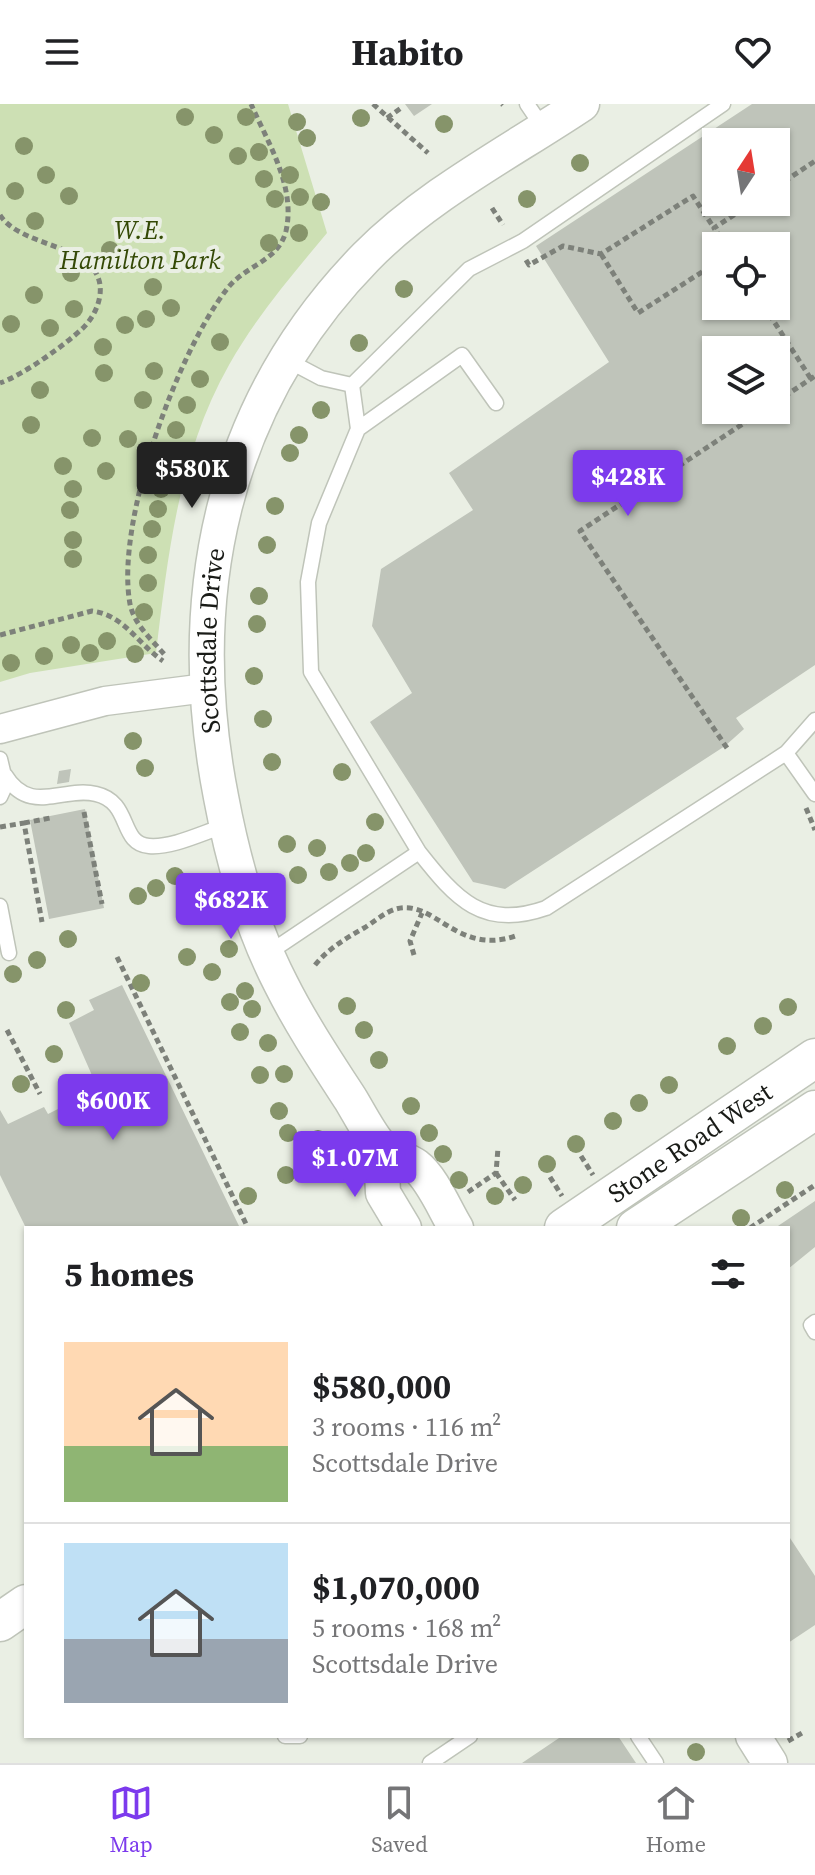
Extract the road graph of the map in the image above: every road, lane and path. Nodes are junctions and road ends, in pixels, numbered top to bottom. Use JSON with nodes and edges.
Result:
{"nodes":[{"id":1,"x":251,"y":104,"type":"edge"},
{"id":2,"x":373,"y":104,"type":"edge"},
{"id":3,"x":582,"y":104,"type":"edge"},
{"id":4,"x":723,"y":104,"type":"edge"},
{"id":5,"x":401,"y":108,"type":"dead end"},
{"id":6,"x":536,"y":117,"type":"edge"},
{"id":7,"x":387,"y":118,"type":"junction"},
{"id":8,"x":428,"y":153,"type":"dead end"},
{"id":9,"x":815,"y":161,"type":"edge"},
{"id":10,"x":790,"y":178,"type":"edge"},
{"id":11,"x":492,"y":208,"type":"dead end"},
{"id":12,"x":0,"y":215,"type":"edge"},
{"id":13,"x":732,"y":216,"type":"edge"},
{"id":14,"x":503,"y":225,"type":"dead end"},
{"id":15,"x":714,"y":228,"type":"junction"},
{"id":16,"x":717,"y":232,"type":"edge"},
{"id":17,"x":521,"y":252,"type":"dead end"},
{"id":18,"x":601,"y":254,"type":"junction"},
{"id":19,"x":702,"y":272,"type":"edge"},
{"id":20,"x":774,"y":320,"type":"edge"},
{"id":21,"x":285,"y":359,"type":"junction"},
{"id":22,"x":813,"y":378,"type":"edge"},
{"id":23,"x":0,"y":383,"type":"edge"},
{"id":24,"x":352,"y":385,"type":"junction"},
{"id":25,"x":790,"y":393,"type":"edge"},
{"id":26,"x":496,"y":403,"type":"dead end"},
{"id":27,"x":743,"y":424,"type":"edge"},
{"id":28,"x":358,"y":429,"type":"junction"},
{"id":29,"x":0,"y":635,"type":"edge"},
{"id":30,"x":206,"y":688,"type":"junction"},
{"id":31,"x":0,"y":729,"type":"edge"},
{"id":32,"x":812,"y":731,"type":"edge"},
{"id":33,"x":727,"y":748,"type":"dead end"},
{"id":34,"x":786,"y":753,"type":"junction"},
{"id":35,"x":0,"y":759,"type":"edge"},
{"id":36,"x":5,"y":775,"type":"junction"},
{"id":37,"x":815,"y":794,"type":"edge"},
{"id":38,"x":0,"y":797,"type":"edge"},
{"id":39,"x":69,"y":815,"type":"dead end"},
{"id":40,"x":54,"y":817,"type":"dead end"},
{"id":41,"x":24,"y":823,"type":"junction"},
{"id":42,"x":227,"y":825,"type":"junction"},
{"id":43,"x":0,"y":827,"type":"edge"},
{"id":44,"x":419,"y":852,"type":"junction"},
{"id":45,"x":102,"y":904,"type":"dead end"},
{"id":46,"x":0,"y":906,"type":"edge"},
{"id":47,"x":422,"y":913,"type":"junction"},
{"id":48,"x":42,"y":922,"type":"dead end"},
{"id":49,"x":526,"y":931,"type":"dead end"},
{"id":50,"x":9,"y":953,"type":"dead end"},
{"id":51,"x":267,"y":954,"type":"junction"},
{"id":52,"x":414,"y":955,"type":"dead end"},
{"id":53,"x":117,"y":957,"type":"dead end"},
{"id":54,"x":315,"y":965,"type":"dead end"},
{"id":55,"x":7,"y":1030,"type":"dead end"},
{"id":56,"x":814,"y":1062,"type":"edge"},
{"id":57,"x":40,"y":1094,"type":"dead end"},
{"id":58,"x":815,"y":1110,"type":"edge"},
{"id":59,"x":381,"y":1148,"type":"junction"},
{"id":60,"x":498,"y":1148,"type":"dead end"},
{"id":61,"x":581,"y":1156,"type":"dead end"},
{"id":62,"x":496,"y":1173,"type":"junction"},
{"id":63,"x":550,"y":1177,"type":"dead end"},
{"id":64,"x":597,"y":1183,"type":"dead end"},
{"id":65,"x":815,"y":1185,"type":"edge"},
{"id":66,"x":801,"y":1194,"type":"junction"},
{"id":67,"x":515,"y":1200,"type":"dead end"},
{"id":68,"x":806,"y":1201,"type":"dead end"},
{"id":69,"x":779,"y":1209,"type":"junction"},
{"id":70,"x":458,"y":1213,"type":"edge"},
{"id":71,"x":566,"y":1216,"type":"edge"},
{"id":72,"x":784,"y":1216,"type":"dead end"},
{"id":73,"x":763,"y":1219,"type":"junction"},
{"id":74,"x":247,"y":1226,"type":"edge"},
{"id":75,"x":403,"y":1226,"type":"edge"},
{"id":76,"x":639,"y":1226,"type":"edge"},
{"id":77,"x":753,"y":1226,"type":"edge"},
{"id":78,"x":768,"y":1226,"type":"dead end"},
{"id":79,"x":815,"y":1322,"type":"edge"},
{"id":80,"x":815,"y":1332,"type":"edge"},
{"id":81,"x":24,"y":1605,"type":"edge"},
{"id":82,"x":0,"y":1622,"type":"edge"},
{"id":83,"x":802,"y":1733,"type":"dead end"},
{"id":84,"x":467,"y":1738,"type":"edge"},
{"id":85,"x":639,"y":1738,"type":"edge"},
{"id":86,"x":756,"y":1738,"type":"edge"},
{"id":87,"x":779,"y":1752,"type":"edge"},
{"id":88,"x":430,"y":1763,"type":"edge"},
{"id":89,"x":656,"y":1763,"type":"edge"}],
"edges":[{"from":1,"to":29,"type":"path"},
{"from":2,"to":7,"type":"path"},
{"from":3,"to":6,"type":"street","name":"Scottsdale Drive"},
{"from":4,"to":24,"type":"lane"},
{"from":5,"to":7,"type":"path"},
{"from":6,"to":21,"type":"street","name":"Scottsdale Drive"},
{"from":7,"to":8,"type":"path"},
{"from":9,"to":10,"type":"path"},
{"from":11,"to":14,"type":"path"},
{"from":12,"to":23,"type":"path"},
{"from":13,"to":15,"type":"path"},
{"from":15,"to":16,"type":"path"},
{"from":15,"to":18,"type":"path"},
{"from":17,"to":18,"type":"path"},
{"from":18,"to":19,"type":"path"},
{"from":20,"to":22,"type":"path"},
{"from":21,"to":24,"type":"lane"},
{"from":21,"to":30,"type":"street","name":"Scottsdale Drive"},
{"from":22,"to":25,"type":"path"},
{"from":24,"to":28,"type":"lane"},
{"from":26,"to":28,"type":"lane"},
{"from":27,"to":33,"type":"path"},
{"from":28,"to":44,"type":"lane"},
{"from":30,"to":31,"type":"street"},
{"from":30,"to":42,"type":"street","name":"Scottsdale Drive"},
{"from":32,"to":34,"type":"lane"},
{"from":34,"to":37,"type":"lane"},
{"from":34,"to":44,"type":"lane"},
{"from":35,"to":36,"type":"lane"},
{"from":36,"to":38,"type":"lane"},
{"from":36,"to":42,"type":"lane"},
{"from":39,"to":45,"type":"path"},
{"from":40,"to":41,"type":"path"},
{"from":41,"to":43,"type":"path"},
{"from":41,"to":48,"type":"path"},
{"from":42,"to":51,"type":"street","name":"Scottsdale Drive"},
{"from":44,"to":51,"type":"lane"},
{"from":46,"to":50,"type":"lane"},
{"from":47,"to":49,"type":"path"},
{"from":47,"to":52,"type":"path"},
{"from":47,"to":54,"type":"path"},
{"from":51,"to":59,"type":"street","name":"Scottsdale Drive"},
{"from":53,"to":74,"type":"path"},
{"from":55,"to":57,"type":"path"},
{"from":56,"to":71,"type":"main road","name":"Stone Road West"},
{"from":58,"to":76,"type":"main road","name":"Stone Road West"},
{"from":59,"to":70,"type":"street"},
{"from":59,"to":75,"type":"street","name":"Scottsdale Drive"},
{"from":60,"to":62,"type":"path"},
{"from":61,"to":64,"type":"path"},
{"from":62,"to":67,"type":"path"},
{"from":62,"to":70,"type":"path"},
{"from":63,"to":71,"type":"path"},
{"from":65,"to":66,"type":"path"},
{"from":66,"to":68,"type":"path"},
{"from":66,"to":69,"type":"path"},
{"from":69,"to":72,"type":"path"},
{"from":69,"to":73,"type":"path"},
{"from":73,"to":77,"type":"path"},
{"from":73,"to":78,"type":"path"},
{"from":79,"to":80,"type":"lane"},
{"from":81,"to":82,"type":"main road"},
{"from":83,"to":87,"type":"path"},
{"from":84,"to":88,"type":"lane"},
{"from":85,"to":89,"type":"lane"},
{"from":86,"to":87,"type":"street"}]}
